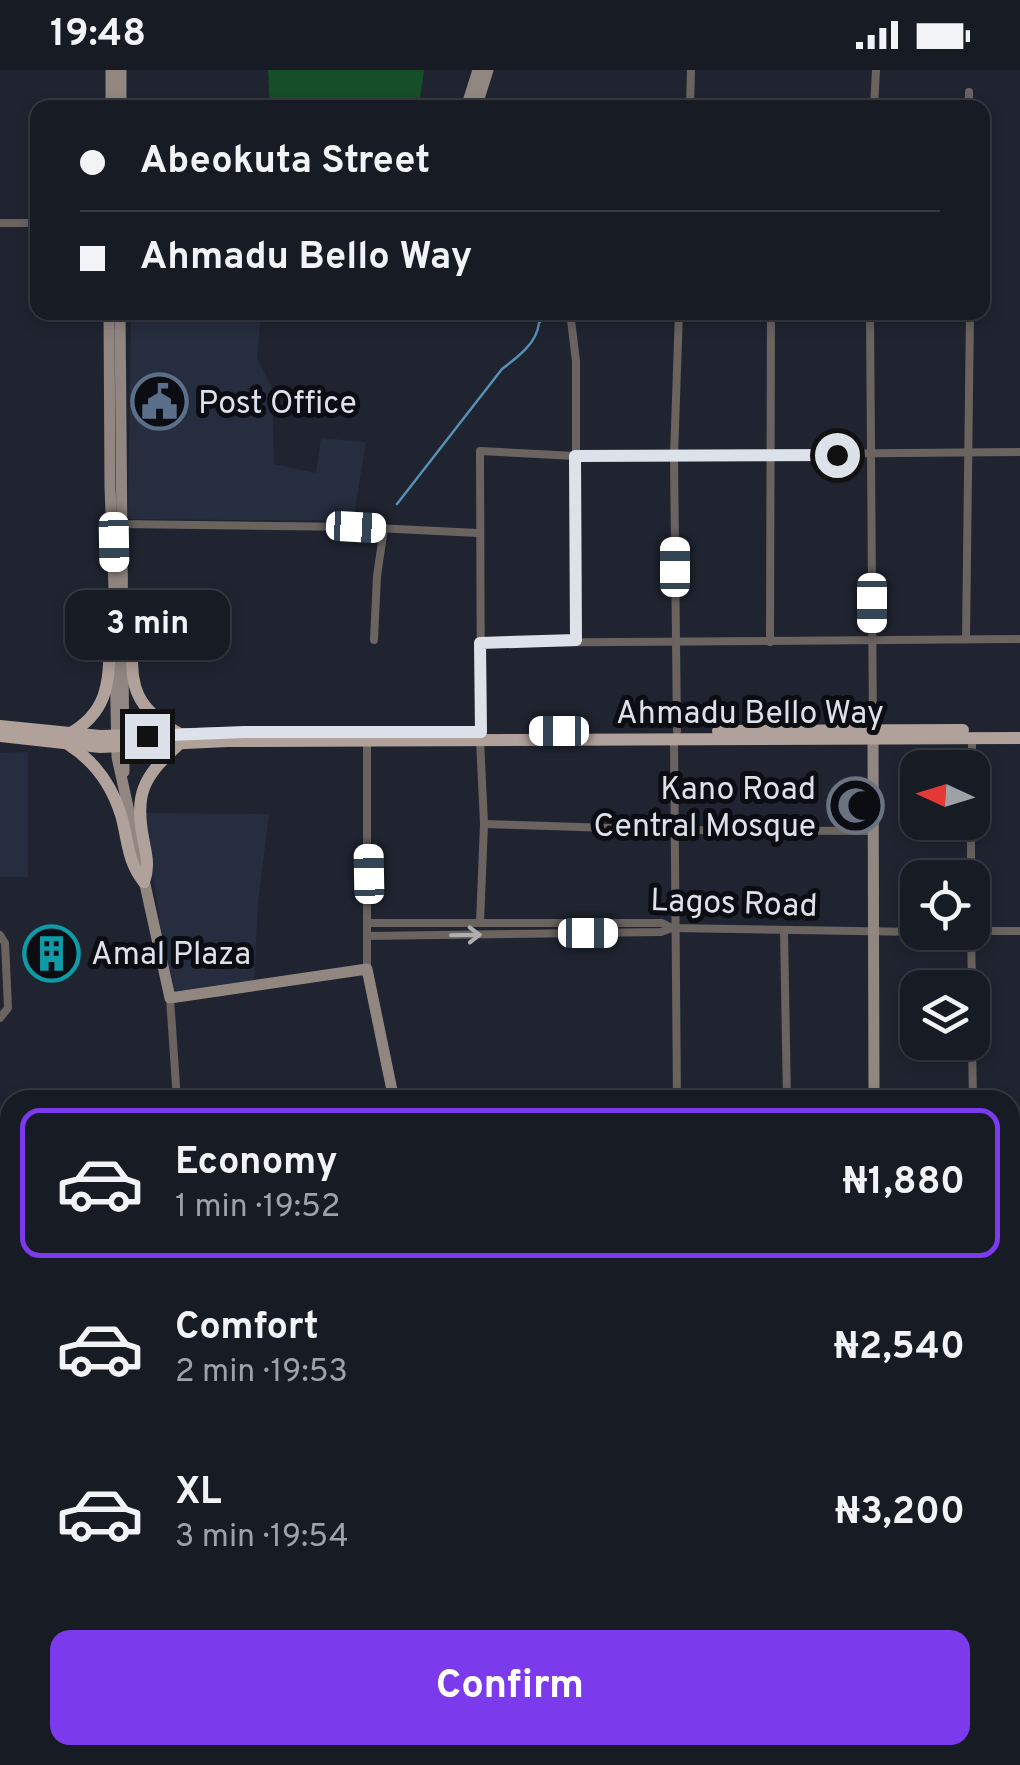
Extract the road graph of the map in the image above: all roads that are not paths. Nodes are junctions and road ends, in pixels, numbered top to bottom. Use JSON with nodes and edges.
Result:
{"nodes":[{"id":1,"x":111,"y":70,"type":"edge"},
{"id":2,"x":120,"y":70,"type":"edge"},
{"id":3,"x":478,"y":70,"type":"edge"},
{"id":4,"x":488,"y":70,"type":"edge"},
{"id":5,"x":691,"y":70,"type":"edge"},
{"id":6,"x":876,"y":70,"type":"edge"},
{"id":7,"x":969,"y":92,"type":"dead end"},
{"id":8,"x":111,"y":100,"type":"edge"},
{"id":9,"x":121,"y":100,"type":"edge"},
{"id":10,"x":469,"y":100,"type":"edge"},
{"id":11,"x":479,"y":100,"type":"edge"},
{"id":12,"x":690,"y":100,"type":"edge"},
{"id":13,"x":874,"y":100,"type":"edge"},
{"id":14,"x":970,"y":100,"type":"edge"},
{"id":15,"x":30,"y":223,"type":"edge"},
{"id":16,"x":0,"y":224,"type":"edge"},
{"id":17,"x":109,"y":320,"type":"edge"},
{"id":18,"x":120,"y":320,"type":"edge"},
{"id":19,"x":571,"y":320,"type":"edge"},
{"id":20,"x":679,"y":320,"type":"edge"},
{"id":21,"x":771,"y":320,"type":"edge"},
{"id":22,"x":870,"y":320,"type":"edge"},
{"id":23,"x":970,"y":320,"type":"edge"},
{"id":24,"x":969,"y":451,"type":"junction"},
{"id":25,"x":1020,"y":452,"type":"edge"},
{"id":26,"x":871,"y":454,"type":"junction"},
{"id":27,"x":575,"y":456,"type":"junction"},
{"id":28,"x":674,"y":456,"type":"junction"},
{"id":29,"x":769,"y":456,"type":"junction"},
{"id":30,"x":118,"y":524,"type":"junction"},
{"id":31,"x":384,"y":528,"type":"junction"},
{"id":32,"x":478,"y":533,"type":"junction"},
{"id":33,"x":120,"y":605,"type":"junction"},
{"id":34,"x":966,"y":638,"type":"junction"},
{"id":35,"x":1020,"y":639,"type":"edge"},
{"id":36,"x":374,"y":640,"type":"dead end"},
{"id":37,"x":576,"y":640,"type":"junction"},
{"id":38,"x":676,"y":640,"type":"junction"},
{"id":39,"x":872,"y":640,"type":"junction"},
{"id":40,"x":770,"y":642,"type":"junction"},
{"id":41,"x":480,"y":643,"type":"junction"},
{"id":42,"x":0,"y":726,"type":"edge"},
{"id":43,"x":1020,"y":730,"type":"edge"},
{"id":44,"x":675,"y":735,"type":"junction"},
{"id":45,"x":873,"y":735,"type":"junction"},
{"id":46,"x":0,"y":736,"type":"edge"},
{"id":47,"x":480,"y":736,"type":"junction"},
{"id":48,"x":972,"y":738,"type":"junction"},
{"id":49,"x":1020,"y":738,"type":"edge"},
{"id":50,"x":68,"y":739,"type":"junction"},
{"id":51,"x":178,"y":739,"type":"junction"},
{"id":52,"x":367,"y":740,"type":"junction"},
{"id":53,"x":972,"y":750,"type":"edge"},
{"id":54,"x":484,"y":824,"type":"junction"},
{"id":55,"x":676,"y":830,"type":"junction"},
{"id":56,"x":872,"y":831,"type":"junction"},
{"id":57,"x":144,"y":882,"type":"junction"},
{"id":58,"x":480,"y":923,"type":"junction"},
{"id":59,"x":369,"y":924,"type":"junction"},
{"id":60,"x":674,"y":928,"type":"junction"},
{"id":61,"x":784,"y":930,"type":"junction"},
{"id":62,"x":1020,"y":931,"type":"edge"},
{"id":63,"x":874,"y":932,"type":"junction"},
{"id":64,"x":900,"y":932,"type":"edge"},
{"id":65,"x":990,"y":932,"type":"edge"},
{"id":66,"x":0,"y":935,"type":"edge"},
{"id":67,"x":368,"y":936,"type":"junction"},
{"id":68,"x":367,"y":968,"type":"junction"},
{"id":69,"x":170,"y":998,"type":"junction"},
{"id":70,"x":0,"y":1018,"type":"edge"},
{"id":71,"x":972,"y":1060,"type":"edge"},
{"id":72,"x":176,"y":1090,"type":"edge"},
{"id":73,"x":392,"y":1090,"type":"edge"},
{"id":74,"x":677,"y":1090,"type":"edge"},
{"id":75,"x":787,"y":1090,"type":"edge"},
{"id":76,"x":874,"y":1090,"type":"edge"},
{"id":77,"x":973,"y":1090,"type":"edge"}],
"edges":[{"from":1,"to":8,"type":"street"},
{"from":2,"to":9,"type":"street"},
{"from":3,"to":10,"type":"street"},
{"from":4,"to":11,"type":"street"},
{"from":5,"to":12,"type":"street"},
{"from":6,"to":13,"type":"street"},
{"from":7,"to":14,"type":"street"},
{"from":15,"to":16,"type":"street"},
{"from":17,"to":30,"type":"street"},
{"from":18,"to":30,"type":"street"},
{"from":19,"to":27,"type":"street"},
{"from":20,"to":28,"type":"street"},
{"from":21,"to":29,"type":"street"},
{"from":22,"to":26,"type":"street"},
{"from":23,"to":24,"type":"street"},
{"from":24,"to":25,"type":"street"},
{"from":24,"to":26,"type":"street"},
{"from":24,"to":34,"type":"street"},
{"from":26,"to":29,"type":"street"},
{"from":26,"to":39,"type":"street"},
{"from":27,"to":28,"type":"street"},
{"from":27,"to":32,"type":"street"},
{"from":27,"to":37,"type":"street"},
{"from":28,"to":29,"type":"street"},
{"from":28,"to":38,"type":"street"},
{"from":29,"to":40,"type":"street"},
{"from":30,"to":31,"type":"street"},
{"from":30,"to":33,"type":"street"},
{"from":31,"to":32,"type":"street"},
{"from":31,"to":36,"type":"street"},
{"from":32,"to":41,"type":"street"},
{"from":33,"to":50,"type":"main road"},
{"from":33,"to":51,"type":"main road"},
{"from":33,"to":57,"type":"street"},
{"from":34,"to":35,"type":"street"},
{"from":34,"to":39,"type":"street"},
{"from":37,"to":38,"type":"street"},
{"from":37,"to":41,"type":"street"},
{"from":38,"to":40,"type":"street"},
{"from":38,"to":44,"type":"street"},
{"from":39,"to":40,"type":"street"},
{"from":39,"to":45,"type":"street"},
{"from":41,"to":47,"type":"street"},
{"from":42,"to":50,"type":"main road","name":"Ahmadu Bello Way"},
{"from":43,"to":45,"type":"main road","name":"Ahmadu Bello Way"},
{"from":44,"to":45,"type":"main road","name":"Ahmadu Bello Way"},
{"from":44,"to":47,"type":"main road","name":"Ahmadu Bello Way"},
{"from":44,"to":55,"type":"street"},
{"from":45,"to":48,"type":"main road","name":"Ahmadu Bello Way"},
{"from":45,"to":56,"type":"street"},
{"from":46,"to":50,"type":"main road","name":"Ahmadu Bello Way"},
{"from":47,"to":51,"type":"main road","name":"Ahmadu Bello Way"},
{"from":47,"to":52,"type":"main road","name":"Ahmadu Bello Way"},
{"from":47,"to":54,"type":"street"},
{"from":48,"to":49,"type":"main road","name":"Ahmadu Bello Way"},
{"from":48,"to":53,"type":"street"},
{"from":50,"to":51,"type":"main road","name":"Ahmadu Bello Way"},
{"from":50,"to":57,"type":"main road"},
{"from":51,"to":52,"type":"main road","name":"Ahmadu Bello Way"},
{"from":51,"to":57,"type":"main road"},
{"from":52,"to":59,"type":"street"},
{"from":54,"to":55,"type":"street"},
{"from":54,"to":58,"type":"street"},
{"from":55,"to":56,"type":"street"},
{"from":55,"to":60,"type":"street"},
{"from":56,"to":63,"type":"street"},
{"from":57,"to":69,"type":"street"},
{"from":58,"to":59,"type":"street","name":"Lagos Road"},
{"from":58,"to":60,"type":"street","name":"Lagos Road"},
{"from":59,"to":67,"type":"street"},
{"from":60,"to":61,"type":"street","name":"Lagos Road"},
{"from":67,"to":60,"type":"street","one_way":true},
{"from":60,"to":74,"type":"street"},
{"from":61,"to":63,"type":"street","name":"Lagos Road"},
{"from":61,"to":75,"type":"street"},
{"from":62,"to":65,"type":"street"},
{"from":63,"to":64,"type":"street","name":"Lagos Road"},
{"from":63,"to":76,"type":"street"},
{"from":66,"to":70,"type":"street"},
{"from":67,"to":68,"type":"street"},
{"from":68,"to":69,"type":"street"},
{"from":68,"to":73,"type":"street"},
{"from":69,"to":72,"type":"street"},
{"from":71,"to":77,"type":"street"}]}
